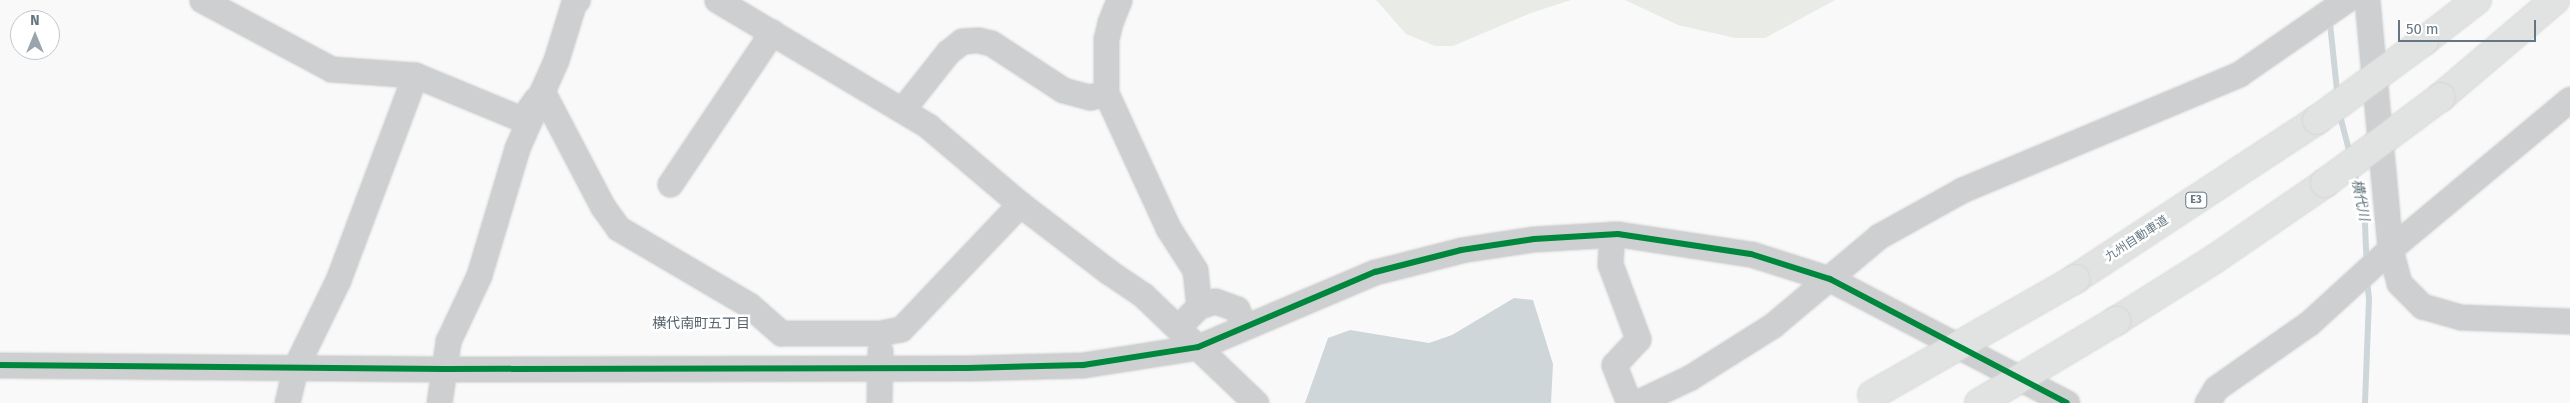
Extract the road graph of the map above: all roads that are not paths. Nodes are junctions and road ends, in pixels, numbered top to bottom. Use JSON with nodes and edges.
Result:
{"nodes":[{"id":1,"x":202,"y":0,"type":"edge"},
{"id":2,"x":577,"y":0,"type":"edge"},
{"id":3,"x":717,"y":0,"type":"edge"},
{"id":4,"x":1120,"y":0,"type":"edge"},
{"id":5,"x":2346,"y":0,"type":"edge"},
{"id":6,"x":2366,"y":0,"type":"edge"},
{"id":7,"x":2477,"y":0,"type":"edge"},
{"id":8,"x":2555,"y":0,"type":"edge"},
{"id":9,"x":772,"y":32,"type":"junction"},
{"id":10,"x":415,"y":75,"type":"junction"},
{"id":11,"x":542,"y":91,"type":"junction"},
{"id":12,"x":1106,"y":93,"type":"junction"},
{"id":13,"x":2570,"y":99,"type":"edge"},
{"id":14,"x":902,"y":110,"type":"junction"},
{"id":15,"x":670,"y":184,"type":"dead end"},
{"id":16,"x":1020,"y":204,"type":"junction"},
{"id":17,"x":1612,"y":234,"type":"junction"},
{"id":18,"x":2390,"y":249,"type":"junction"},
{"id":19,"x":1830,"y":279,"type":"junction"},
{"id":20,"x":1199,"y":306,"type":"junction"},
{"id":21,"x":2570,"y":321,"type":"edge"},
{"id":22,"x":1244,"y":327,"type":"junction"},
{"id":23,"x":1178,"y":328,"type":"junction"},
{"id":24,"x":880,"y":333,"type":"junction"},
{"id":25,"x":1198,"y":347,"type":"junction"},
{"id":26,"x":0,"y":365,"type":"edge"},
{"id":27,"x":295,"y":368,"type":"junction"},
{"id":28,"x":879,"y":368,"type":"junction"},
{"id":29,"x":445,"y":370,"type":"junction"},
{"id":30,"x":1864,"y":399,"type":"edge"},
{"id":31,"x":287,"y":403,"type":"edge"},
{"id":32,"x":439,"y":403,"type":"edge"},
{"id":33,"x":879,"y":403,"type":"edge"},
{"id":34,"x":1256,"y":403,"type":"edge"},
{"id":35,"x":1629,"y":403,"type":"edge"},
{"id":36,"x":1636,"y":403,"type":"edge"},
{"id":37,"x":1978,"y":403,"type":"edge"},
{"id":38,"x":2067,"y":403,"type":"edge"},
{"id":39,"x":2207,"y":403,"type":"edge"}],
"edges":[{"from":1,"to":10,"type":"street"},
{"from":2,"to":11,"type":"street"},
{"from":3,"to":9,"type":"street"},
{"from":4,"to":12,"type":"street"},
{"from":5,"to":19,"type":"street"},
{"from":6,"to":18,"type":"street"},
{"from":7,"to":30,"type":"highway","name":"九州自動車道","number":"E3","bridge":true},
{"from":8,"to":37,"type":"highway","bridge":true},
{"from":9,"to":14,"type":"street"},
{"from":9,"to":15,"type":"street"},
{"from":10,"to":11,"type":"street"},
{"from":10,"to":27,"type":"street"},
{"from":11,"to":24,"type":"street"},
{"from":11,"to":29,"type":"street"},
{"from":12,"to":14,"type":"street"},
{"from":12,"to":20,"type":"street"},
{"from":13,"to":18,"type":"street"},
{"from":14,"to":16,"type":"street"},
{"from":16,"to":23,"type":"street"},
{"from":16,"to":24,"type":"street"},
{"from":17,"to":19,"type":"street"},
{"from":17,"to":22,"type":"street"},
{"from":17,"to":35,"type":"street"},
{"from":18,"to":21,"type":"street"},
{"from":18,"to":39,"type":"street"},
{"from":19,"to":36,"type":"street"},
{"from":19,"to":38,"type":"street"},
{"from":20,"to":22,"type":"street"},
{"from":20,"to":23,"type":"street"},
{"from":22,"to":25,"type":"street"},
{"from":23,"to":25,"type":"street"},
{"from":24,"to":28,"type":"street"},
{"from":25,"to":28,"type":"street"},
{"from":25,"to":34,"type":"street"},
{"from":26,"to":27,"type":"street"},
{"from":27,"to":29,"type":"street"},
{"from":27,"to":31,"type":"street"},
{"from":28,"to":29,"type":"street"},
{"from":28,"to":33,"type":"street"},
{"from":29,"to":32,"type":"street"}]}
